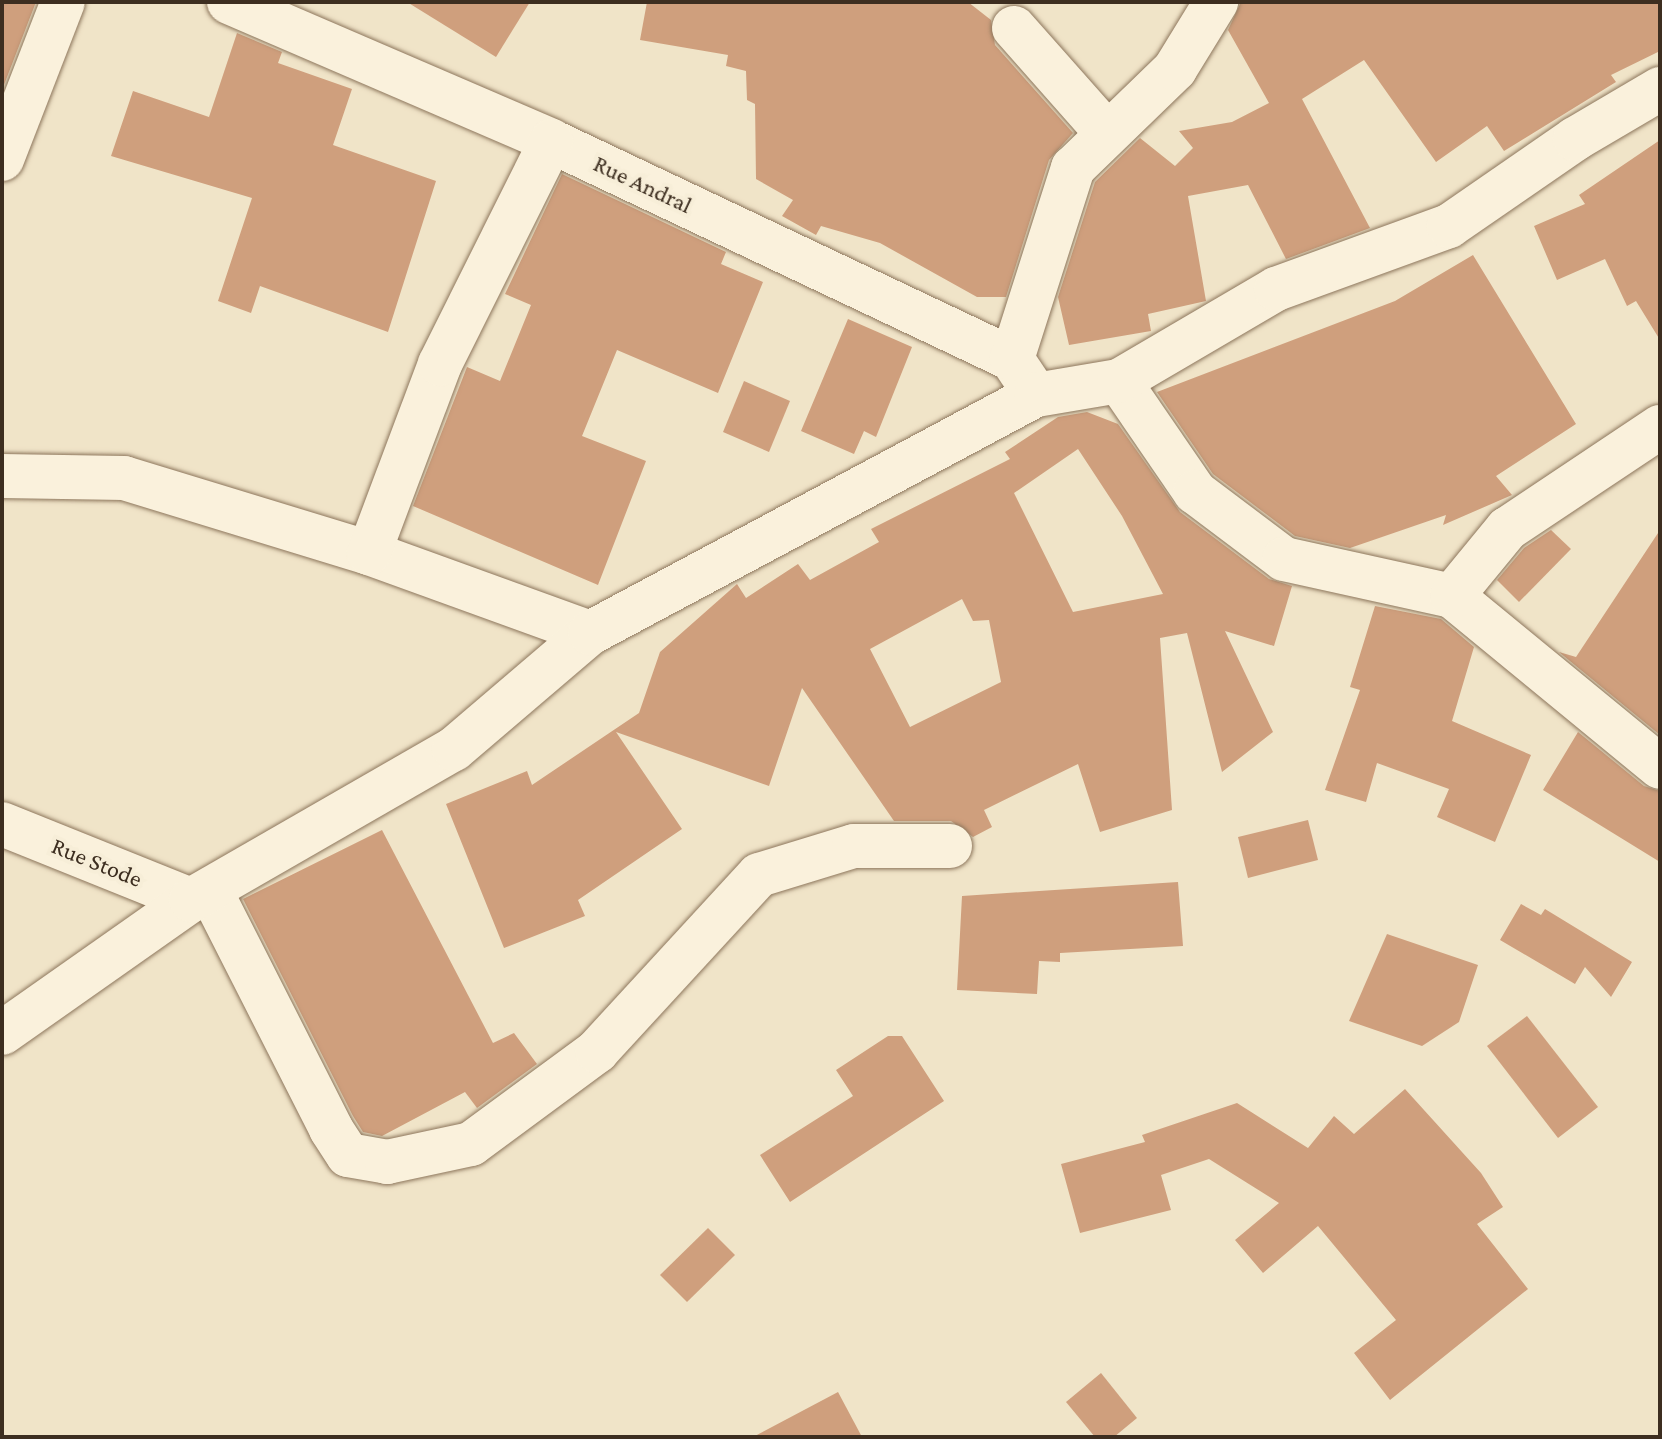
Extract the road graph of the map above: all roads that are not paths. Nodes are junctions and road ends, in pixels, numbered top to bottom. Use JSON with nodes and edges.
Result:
{"nodes":[{"id":1,"x":63,"y":2,"type":"edge"},
{"id":2,"x":229,"y":2,"type":"edge"},
{"id":3,"x":1216,"y":2,"type":"edge"},
{"id":4,"x":1014,"y":28,"type":"dead end"},
{"id":5,"x":1660,"y":89,"type":"edge"},
{"id":6,"x":1106,"y":132,"type":"junction"},
{"id":7,"x":551,"y":141,"type":"junction"},
{"id":8,"x":2,"y":159,"type":"edge"},
{"id":9,"x":1012,"y":359,"type":"junction"},
{"id":10,"x":1119,"y":381,"type":"junction"},
{"id":11,"x":1036,"y":395,"type":"junction"},
{"id":12,"x":1660,"y":427,"type":"edge"},
{"id":13,"x":2,"y":476,"type":"edge"},
{"id":14,"x":369,"y":553,"type":"junction"},
{"id":15,"x":1452,"y":596,"type":"junction"},
{"id":16,"x":590,"y":633,"type":"junction"},
{"id":17,"x":1660,"y":767,"type":"edge"},
{"id":18,"x":2,"y":824,"type":"edge"},
{"id":19,"x":950,"y":846,"type":"dead end"},
{"id":20,"x":201,"y":895,"type":"junction"},
{"id":21,"x":2,"y":1033,"type":"edge"}],
"edges":[{"from":1,"to":8,"type":"street"},
{"from":2,"to":7,"type":"street","name":"Rue Andral"},
{"from":3,"to":6,"type":"street"},
{"from":4,"to":6,"type":"street"},
{"from":5,"to":10,"type":"street"},
{"from":6,"to":9,"type":"street"},
{"from":7,"to":9,"type":"street","name":"Rue Andral"},
{"from":7,"to":14,"type":"street"},
{"from":9,"to":11,"type":"street"},
{"from":10,"to":11,"type":"street"},
{"from":10,"to":15,"type":"street"},
{"from":11,"to":16,"type":"street"},
{"from":12,"to":15,"type":"street"},
{"from":13,"to":14,"type":"street"},
{"from":14,"to":16,"type":"street"},
{"from":15,"to":17,"type":"street"},
{"from":16,"to":20,"type":"street"},
{"from":18,"to":20,"type":"street","name":"Rue Stode"},
{"from":19,"to":20,"type":"street"},
{"from":20,"to":21,"type":"street"}]}
